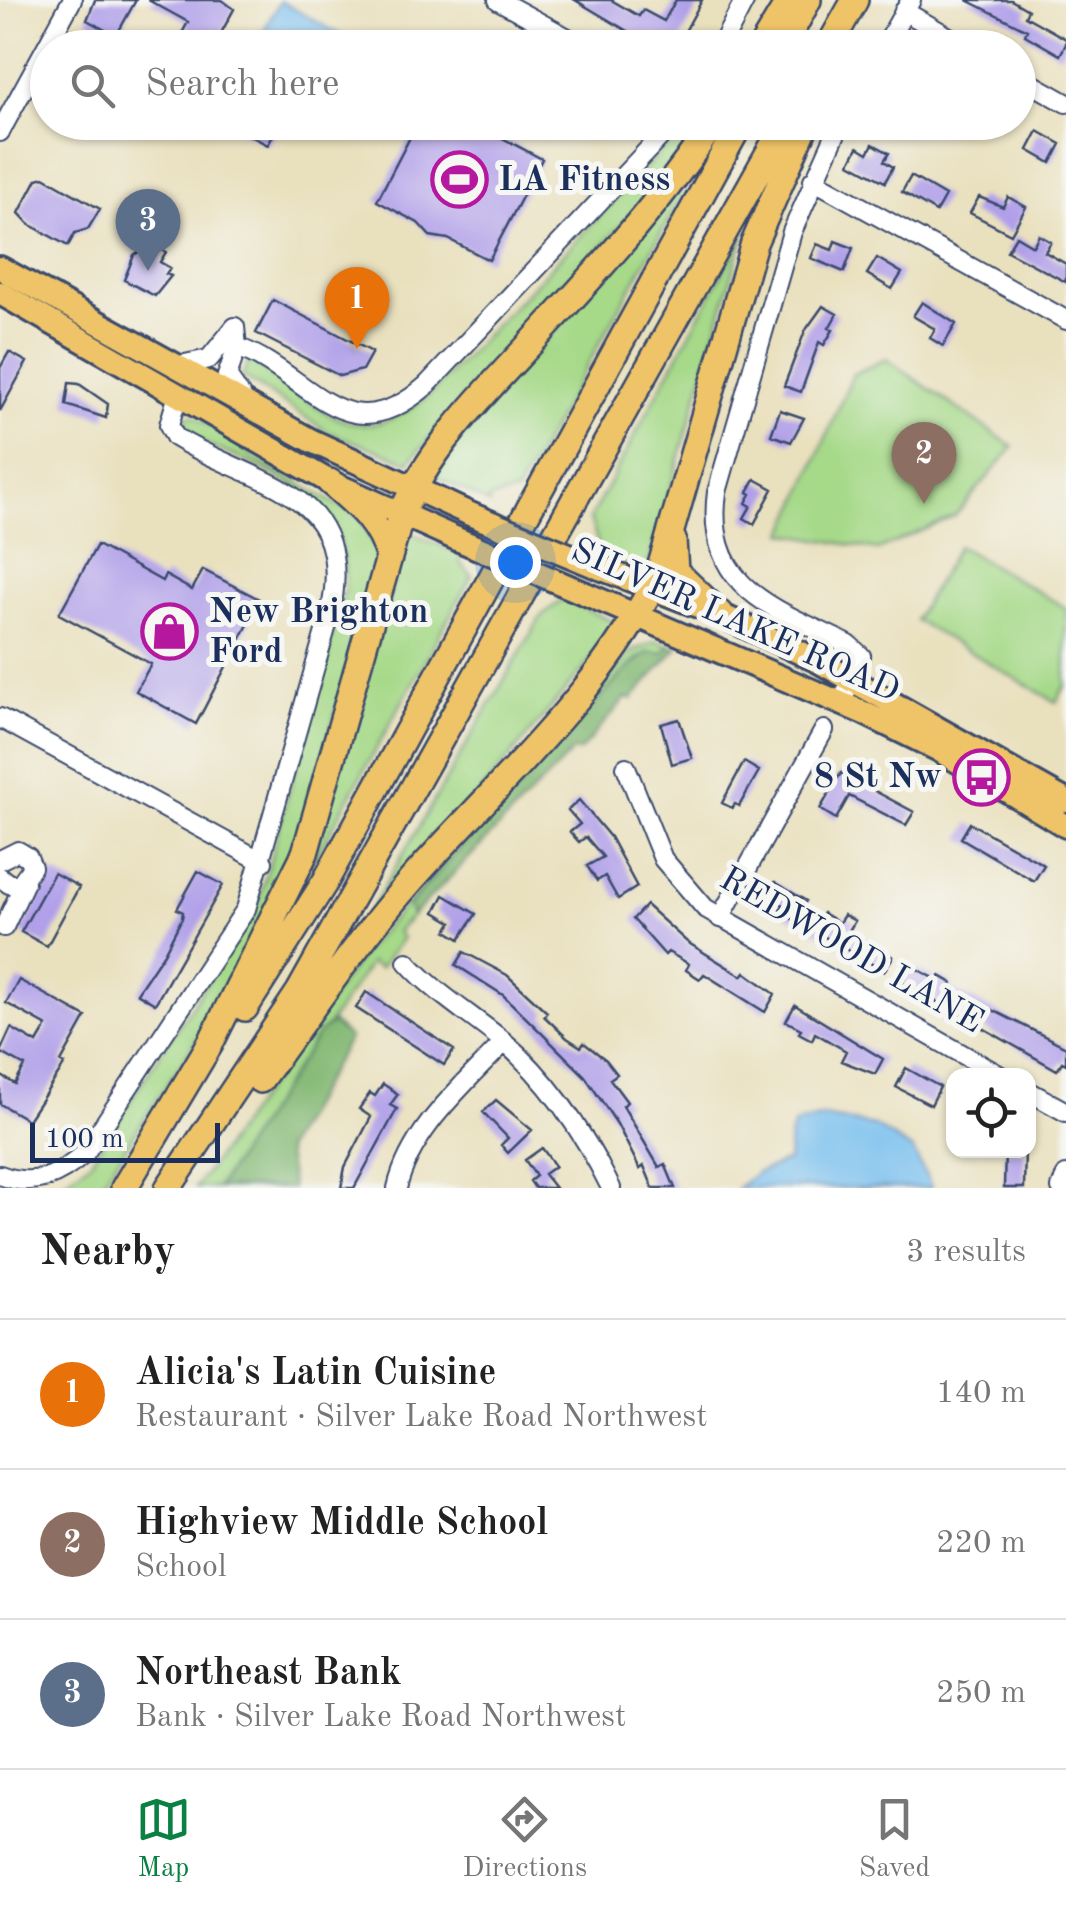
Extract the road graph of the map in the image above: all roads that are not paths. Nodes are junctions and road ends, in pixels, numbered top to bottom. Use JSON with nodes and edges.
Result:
{"nodes":[{"id":1,"x":72,"y":0,"type":"edge"},
{"id":2,"x":498,"y":0,"type":"edge"},
{"id":3,"x":745,"y":0,"type":"edge"},
{"id":4,"x":790,"y":0,"type":"edge"},
{"id":5,"x":808,"y":0,"type":"edge"},
{"id":6,"x":858,"y":0,"type":"edge"},
{"id":7,"x":907,"y":6,"type":"edge"},
{"id":8,"x":56,"y":30,"type":"edge"},
{"id":9,"x":553,"y":30,"type":"edge"},
{"id":10,"x":729,"y":30,"type":"edge"},
{"id":11,"x":772,"y":30,"type":"edge"},
{"id":12,"x":792,"y":30,"type":"edge"},
{"id":13,"x":839,"y":30,"type":"edge"},
{"id":14,"x":849,"y":30,"type":"edge"},
{"id":15,"x":894,"y":30,"type":"edge"},
{"id":16,"x":942,"y":30,"type":"edge"},
{"id":17,"x":30,"y":77,"type":"edge"},
{"id":18,"x":1036,"y":86,"type":"edge"},
{"id":19,"x":1066,"y":103,"type":"edge"},
{"id":20,"x":0,"y":132,"type":"edge"},
{"id":21,"x":657,"y":140,"type":"edge"},
{"id":22,"x":701,"y":140,"type":"edge"},
{"id":23,"x":731,"y":140,"type":"edge"},
{"id":24,"x":776,"y":140,"type":"edge"},
{"id":25,"x":800,"y":140,"type":"edge"},
{"id":26,"x":832,"y":140,"type":"edge"},
{"id":27,"x":813,"y":180,"type":"junction"},
{"id":28,"x":0,"y":268,"type":"edge"},
{"id":29,"x":0,"y":293,"type":"edge"},
{"id":30,"x":1066,"y":320,"type":"edge"},
{"id":31,"x":236,"y":346,"type":"junction"},
{"id":32,"x":174,"y":366,"type":"junction"},
{"id":33,"x":178,"y":396,"type":"junction"},
{"id":34,"x":252,"y":409,"type":"junction"},
{"id":35,"x":330,"y":482,"type":"junction"},
{"id":36,"x":412,"y":488,"type":"junction"},
{"id":37,"x":400,"y":515,"type":"junction"},
{"id":38,"x":672,"y":526,"type":"junction"},
{"id":39,"x":389,"y":558,"type":"junction"},
{"id":40,"x":651,"y":590,"type":"junction"},
{"id":41,"x":721,"y":615,"type":"junction"},
{"id":42,"x":637,"y":618,"type":"junction"},
{"id":43,"x":853,"y":680,"type":"junction"},
{"id":44,"x":842,"y":704,"type":"junction"},
{"id":45,"x":0,"y":718,"type":"edge"},
{"id":46,"x":824,"y":730,"type":"dead end"},
{"id":47,"x":626,"y":766,"type":"dead end"},
{"id":48,"x":1066,"y":801,"type":"edge"},
{"id":49,"x":1066,"y":826,"type":"edge"},
{"id":50,"x":0,"y":860,"type":"edge"},
{"id":51,"x":263,"y":862,"type":"junction"},
{"id":52,"x":0,"y":876,"type":"edge"},
{"id":53,"x":25,"y":882,"type":"junction"},
{"id":54,"x":720,"y":918,"type":"junction"},
{"id":55,"x":4,"y":927,"type":"dead end"},
{"id":56,"x":407,"y":962,"type":"dead end"},
{"id":57,"x":504,"y":1042,"type":"junction"},
{"id":58,"x":987,"y":1068,"type":"edge"},
{"id":59,"x":1036,"y":1095,"type":"edge"},
{"id":60,"x":1066,"y":1112,"type":"edge"},
{"id":61,"x":215,"y":1120,"type":"junction"},
{"id":62,"x":1066,"y":1175,"type":"edge"},
{"id":63,"x":0,"y":1176,"type":"edge"},
{"id":64,"x":125,"y":1188,"type":"edge"},
{"id":65,"x":168,"y":1188,"type":"edge"},
{"id":66,"x":397,"y":1188,"type":"edge"},
{"id":67,"x":610,"y":1188,"type":"edge"},
{"id":68,"x":1061,"y":1188,"type":"edge"}],
"edges":[{"from":1,"to":8,"type":"street"},
{"from":2,"to":9,"type":"street"},
{"from":3,"to":10,"type":"street"},
{"from":4,"to":11,"type":"highway"},
{"from":5,"to":12,"type":"highway"},
{"from":6,"to":13,"type":"highway"},
{"from":6,"to":14,"type":"highway"},
{"from":7,"to":15,"type":"street"},
{"from":7,"to":16,"type":"street"},
{"from":17,"to":20,"type":"street"},
{"from":18,"to":19,"type":"street"},
{"from":21,"to":31,"type":"street"},
{"from":22,"to":36,"type":"highway"},
{"from":23,"to":64,"type":"highway"},
{"from":24,"to":61,"type":"highway"},
{"from":25,"to":38,"type":"highway"},
{"from":26,"to":27,"type":"street"},
{"from":27,"to":30,"type":"street"},
{"from":27,"to":43,"type":"street"},
{"from":28,"to":32,"type":"main road"},
{"from":29,"to":33,"type":"main road","name":"SILVER LAKE ROAD"},
{"from":31,"to":32,"type":"street"},
{"from":31,"to":34,"type":"street"},
{"from":32,"to":34,"type":"main road"},
{"from":33,"to":35,"type":"main road","name":"SILVER LAKE ROAD"},
{"from":33,"to":51,"type":"street"},
{"from":34,"to":36,"type":"main road"},
{"from":35,"to":37,"type":"main road","name":"SILVER LAKE ROAD"},
{"from":35,"to":39,"type":"highway"},
{"from":36,"to":37,"type":"highway"},
{"from":36,"to":40,"type":"main road","bridge":true},
{"from":37,"to":39,"type":"highway"},
{"from":37,"to":42,"type":"main road","name":"SILVER LAKE ROAD","bridge":true},
{"from":38,"to":40,"type":"highway"},
{"from":38,"to":41,"type":"highway"},
{"from":39,"to":64,"type":"highway"},
{"from":40,"to":41,"type":"main road"},
{"from":40,"to":42,"type":"highway"},
{"from":41,"to":43,"type":"main road"},
{"from":42,"to":44,"type":"main road","name":"SILVER LAKE ROAD"},
{"from":42,"to":61,"type":"highway"},
{"from":43,"to":44,"type":"street"},
{"from":43,"to":48,"type":"main road"},
{"from":44,"to":49,"type":"main road","name":"SILVER LAKE ROAD"},
{"from":45,"to":51,"type":"street"},
{"from":46,"to":54,"type":"street"},
{"from":47,"to":54,"type":"street","name":"REDWOOD LANE"},
{"from":50,"to":53,"type":"street"},
{"from":51,"to":63,"type":"street"},
{"from":52,"to":53,"type":"street"},
{"from":53,"to":55,"type":"street"},
{"from":54,"to":58,"type":"street","name":"REDWOOD LANE"},
{"from":56,"to":57,"type":"street"},
{"from":57,"to":66,"type":"street"},
{"from":57,"to":67,"type":"street"},
{"from":59,"to":60,"type":"street"},
{"from":61,"to":65,"type":"highway"},
{"from":62,"to":68,"type":"street"}]}
